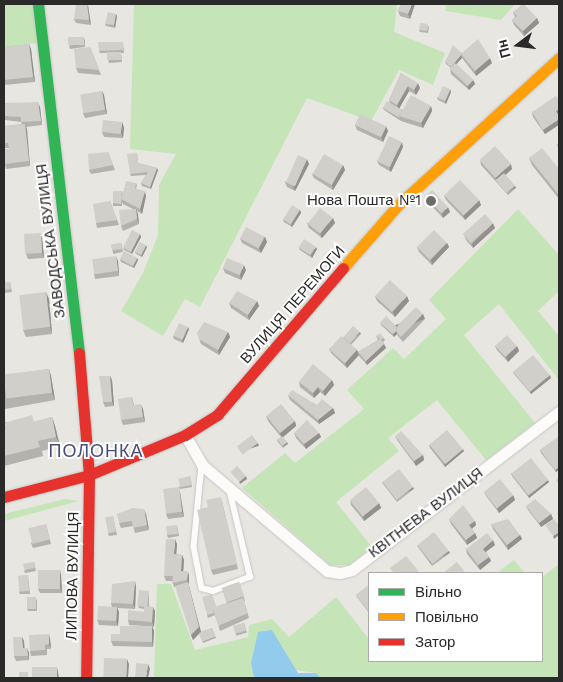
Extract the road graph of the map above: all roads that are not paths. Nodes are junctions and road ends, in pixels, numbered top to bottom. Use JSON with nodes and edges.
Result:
{"nodes":[{"id":1,"x":38,"y":4,"type":"edge"},
{"id":2,"x":559,"y":58,"type":"edge"},
{"id":3,"x":559,"y":412,"type":"edge"},
{"id":4,"x":185,"y":436,"type":"junction"},
{"id":5,"x":202,"y":465,"type":"junction"},
{"id":6,"x":89,"y":474,"type":"junction"},
{"id":7,"x":227,"y":482,"type":"junction"},
{"id":8,"x":4,"y":497,"type":"edge"},
{"id":9,"x":86,"y":678,"type":"edge"}],
"edges":[{"from":1,"to":6,"type":"main road","name":"ЗАВОДСЬКА ВУЛИЦЯ"},
{"from":2,"to":4,"type":"main road","name":"ВУЛИЦЯ ПЕРЕМОГИ"},
{"from":3,"to":7,"type":"street","name":"КВІТНЕВА ВУЛИЦЯ"},
{"from":4,"to":5,"type":"street","name":"КВІТНЕВА ВУЛИЦЯ"},
{"from":4,"to":6,"type":"main road","name":"ВУЛИЦЯ ПЕРЕМОГИ"},
{"from":5,"to":7,"type":"street","name":"КВІТНЕВА ВУЛИЦЯ"},
{"from":5,"to":7,"type":"lane"},
{"from":6,"to":8,"type":"main road","name":"ВУЛИЦЯ ПЕРЕМОГИ"},
{"from":6,"to":9,"type":"main road","name":"ЛИПОВА ВУЛИЦЯ"}]}
